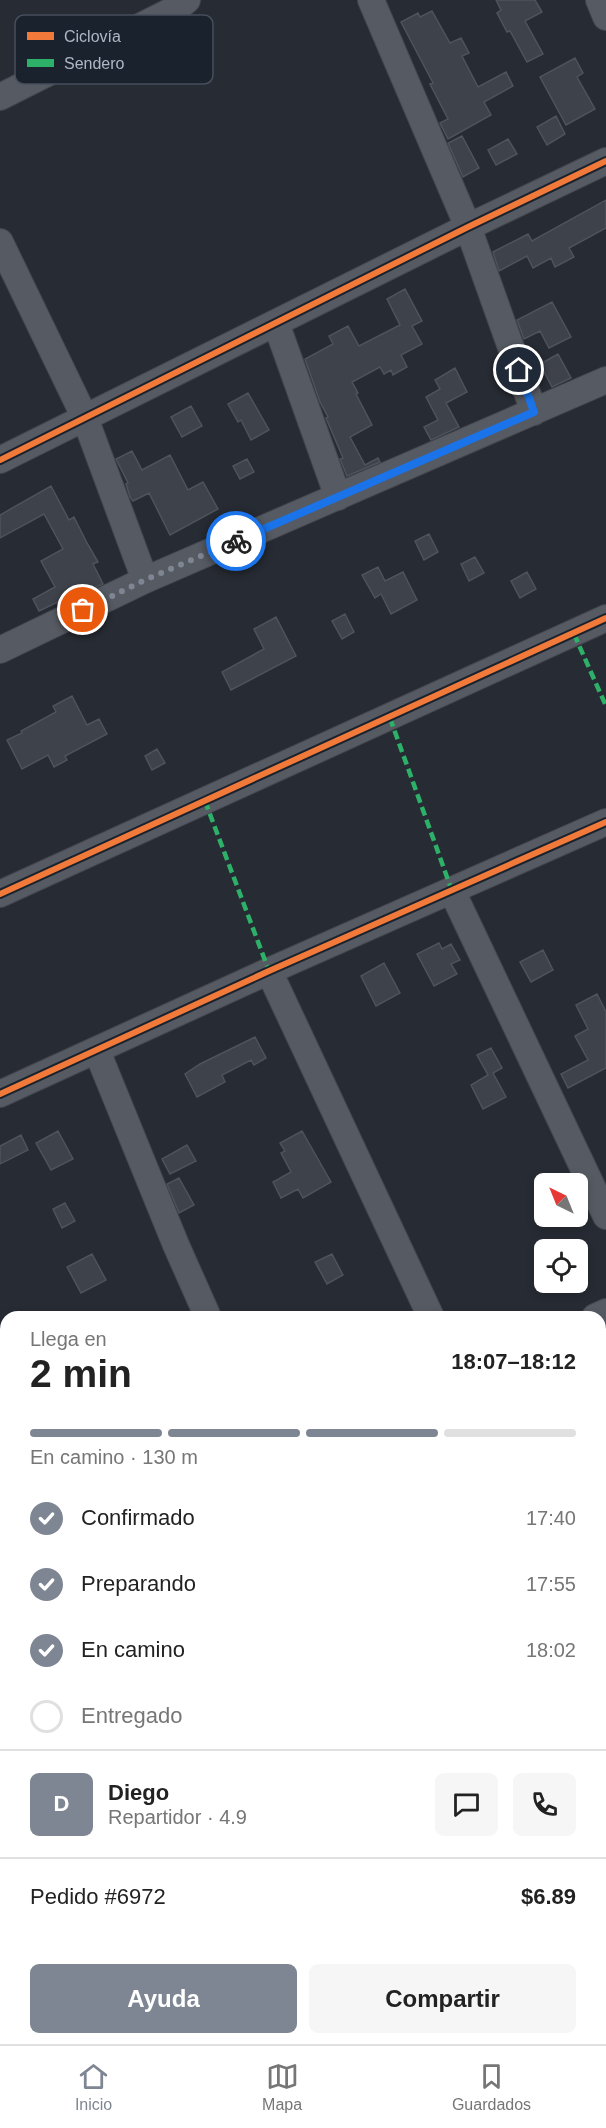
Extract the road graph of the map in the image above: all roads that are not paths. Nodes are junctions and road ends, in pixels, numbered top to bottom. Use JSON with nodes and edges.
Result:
{"nodes":[{"id":1,"x":186,"y":0,"type":"edge"},
{"id":2,"x":371,"y":0,"type":"edge"},
{"id":3,"x":599,"y":0,"type":"edge"},
{"id":4,"x":163,"y":15,"type":"edge"},
{"id":5,"x":606,"y":17,"type":"edge"},
{"id":6,"x":26,"y":84,"type":"edge"},
{"id":7,"x":0,"y":97,"type":"edge"},
{"id":8,"x":606,"y":160,"type":"edge"},
{"id":9,"x":468,"y":227,"type":"junction"},
{"id":10,"x":0,"y":242,"type":"edge"},
{"id":11,"x":276,"y":323,"type":"junction"},
{"id":12,"x":606,"y":380,"type":"edge"},
{"id":13,"x":534,"y":412,"type":"junction"},
{"id":14,"x":85,"y":418,"type":"junction"},
{"id":15,"x":0,"y":460,"type":"edge"},
{"id":16,"x":338,"y":497,"type":"junction"},
{"id":17,"x":145,"y":580,"type":"junction"},
{"id":18,"x":606,"y":618,"type":"edge"},
{"id":19,"x":0,"y":650,"type":"edge"},
{"id":20,"x":606,"y":822,"type":"edge"},
{"id":21,"x":452,"y":891,"type":"junction"},
{"id":22,"x":0,"y":894,"type":"edge"},
{"id":23,"x":269,"y":971,"type":"junction"},
{"id":24,"x":97,"y":1051,"type":"junction"},
{"id":25,"x":0,"y":1094,"type":"edge"},
{"id":26,"x":606,"y":1216,"type":"edge"},
{"id":27,"x":204,"y":1311,"type":"edge"},
{"id":28,"x":428,"y":1311,"type":"edge"}],
"edges":[{"from":1,"to":4,"type":"street"},
{"from":2,"to":9,"type":"street"},
{"from":3,"to":5,"type":"street"},
{"from":6,"to":7,"type":"street"},
{"from":8,"to":9,"type":"street"},
{"from":9,"to":11,"type":"street"},
{"from":9,"to":13,"type":"street"},
{"from":10,"to":14,"type":"street"},
{"from":11,"to":14,"type":"street"},
{"from":11,"to":16,"type":"street"},
{"from":12,"to":13,"type":"street"},
{"from":13,"to":16,"type":"street"},
{"from":14,"to":15,"type":"street"},
{"from":14,"to":17,"type":"street"},
{"from":16,"to":17,"type":"street"},
{"from":17,"to":19,"type":"street"},
{"from":18,"to":22,"type":"street"},
{"from":20,"to":21,"type":"street"},
{"from":21,"to":23,"type":"street"},
{"from":21,"to":26,"type":"street"},
{"from":23,"to":24,"type":"street"},
{"from":23,"to":28,"type":"street"},
{"from":24,"to":25,"type":"street"},
{"from":24,"to":27,"type":"street"}]}
